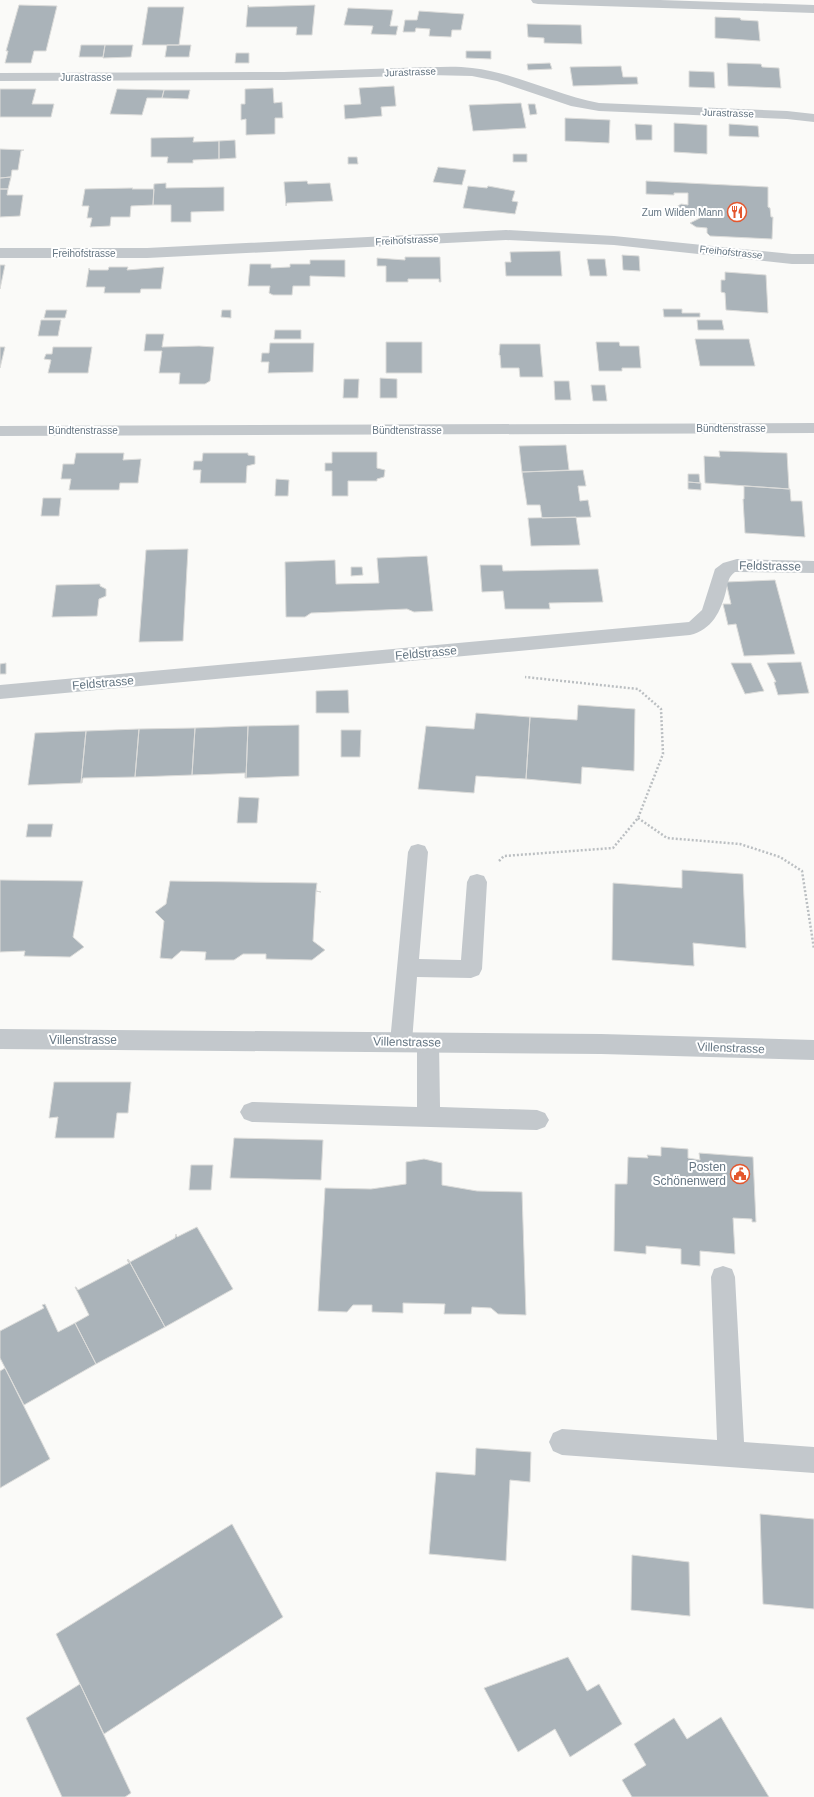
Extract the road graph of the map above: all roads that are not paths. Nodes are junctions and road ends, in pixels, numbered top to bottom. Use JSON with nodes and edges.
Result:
{"nodes":[{"id":1,"x":538,"y":0,"type":"edge"},
{"id":2,"x":814,"y":9,"type":"edge"},
{"id":3,"x":0,"y":77,"type":"edge"},
{"id":4,"x":814,"y":118,"type":"edge"},
{"id":5,"x":0,"y":253,"type":"edge"},
{"id":6,"x":814,"y":259,"type":"edge"},
{"id":7,"x":814,"y":428,"type":"edge"},
{"id":8,"x":0,"y":430,"type":"edge"},
{"id":9,"x":814,"y":567,"type":"edge"},
{"id":10,"x":0,"y":692,"type":"edge"},
{"id":11,"x":418,"y":852,"type":"dead end"},
{"id":12,"x":477,"y":882,"type":"road end"},
{"id":13,"x":408,"y":968,"type":"junction"},
{"id":14,"x":0,"y":1040,"type":"edge"},
{"id":15,"x":400,"y":1042,"type":"junction"},
{"id":16,"x":428,"y":1042,"type":"junction"},
{"id":17,"x":814,"y":1050,"type":"edge"},
{"id":18,"x":252,"y":1112,"type":"dead end"},
{"id":19,"x":429,"y":1117,"type":"junction"},
{"id":20,"x":537,"y":1120,"type":"dead end"},
{"id":21,"x":722,"y":1276,"type":"dead end"},
{"id":22,"x":562,"y":1442,"type":"dead end"},
{"id":23,"x":730,"y":1454,"type":"junction"},
{"id":24,"x":814,"y":1460,"type":"edge"}],
"edges":[{"from":1,"to":2,"type":"street"},
{"from":3,"to":4,"type":"street","name":"Jurastrasse"},
{"from":5,"to":6,"type":"street","name":"Freihofstrasse"},
{"from":7,"to":8,"type":"street","name":"Bündtenstrasse"},
{"from":9,"to":10,"type":"lane","name":"Feldstrasse"},
{"from":11,"to":13,"type":"lane"},
{"from":12,"to":13,"type":"lane"},
{"from":13,"to":15,"type":"lane"},
{"from":14,"to":15,"type":"street","name":"Villenstrasse"},
{"from":15,"to":16,"type":"street","name":"Villenstrasse"},
{"from":16,"to":17,"type":"street","name":"Villenstrasse"},
{"from":16,"to":19,"type":"lane"},
{"from":18,"to":19,"type":"lane"},
{"from":19,"to":20,"type":"lane"},
{"from":21,"to":23,"type":"lane"},
{"from":22,"to":23,"type":"lane"},
{"from":23,"to":24,"type":"lane"}]}
